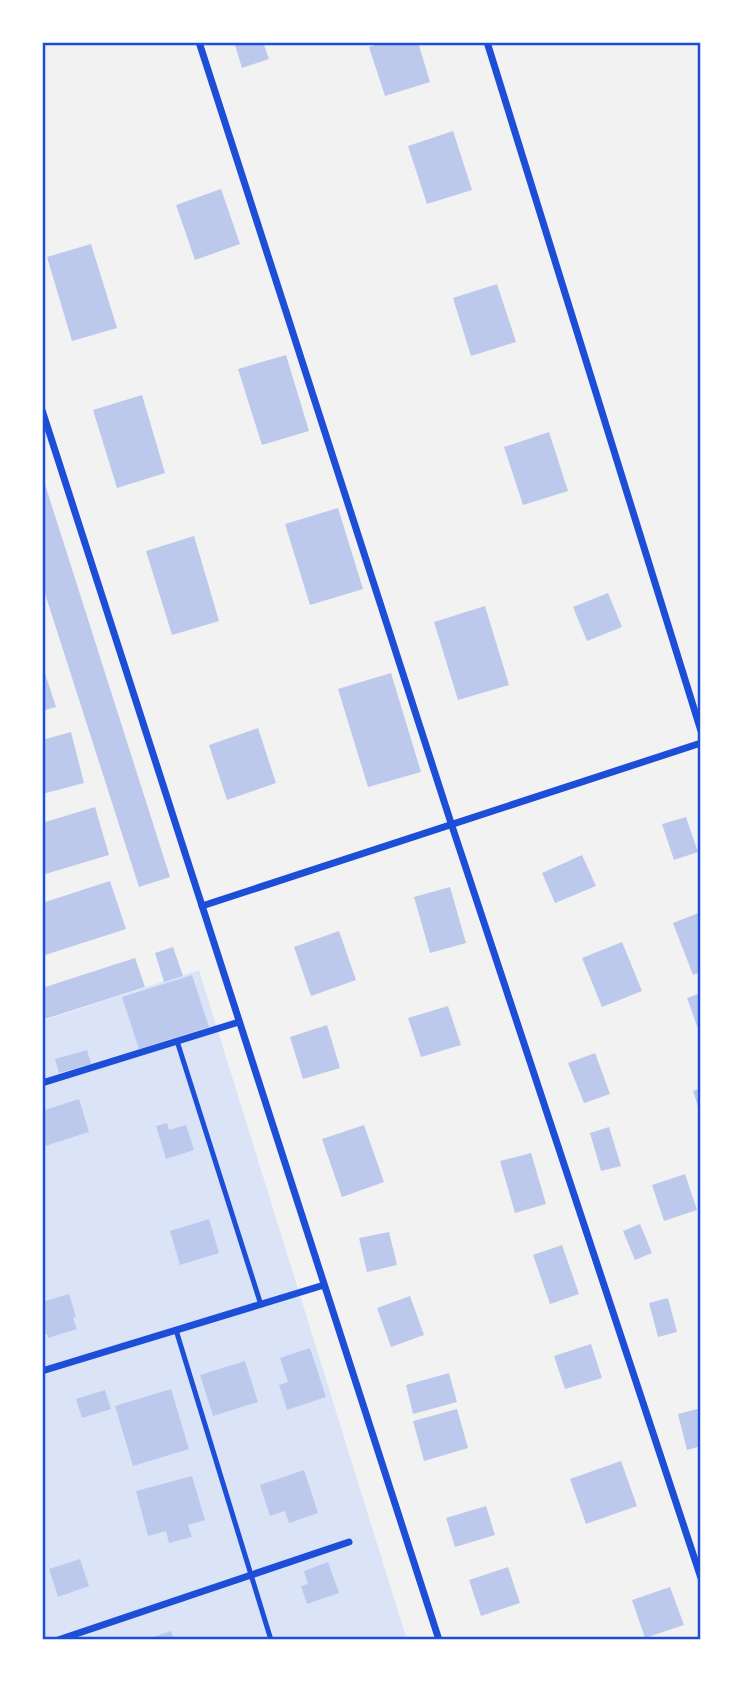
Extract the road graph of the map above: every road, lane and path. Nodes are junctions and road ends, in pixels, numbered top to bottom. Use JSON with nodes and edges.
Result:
{"nodes":[{"id":1,"x":199,"y":42,"type":"edge"},
{"id":2,"x":486,"y":42,"type":"edge"},
{"id":3,"x":42,"y":410,"type":"edge"},
{"id":4,"x":701,"y":731,"type":"edge"},
{"id":5,"x":701,"y":743,"type":"edge"},
{"id":6,"x":452,"y":826,"type":"junction"},
{"id":7,"x":202,"y":906,"type":"junction"},
{"id":8,"x":239,"y":1022,"type":"junction"},
{"id":9,"x":177,"y":1041,"type":"junction"},
{"id":10,"x":42,"y":1083,"type":"edge"},
{"id":11,"x":324,"y":1285,"type":"junction"},
{"id":12,"x":261,"y":1305,"type":"junction"},
{"id":13,"x":176,"y":1330,"type":"junction"},
{"id":14,"x":42,"y":1371,"type":"edge"},
{"id":15,"x":349,"y":1542,"type":"dead end"},
{"id":16,"x":251,"y":1575,"type":"junction"},
{"id":17,"x":701,"y":1578,"type":"edge"},
{"id":18,"x":58,"y":1640,"type":"edge"},
{"id":19,"x":271,"y":1640,"type":"edge"},
{"id":20,"x":439,"y":1640,"type":"edge"}],
"edges":[{"from":1,"to":6,"type":"street"},
{"from":2,"to":4,"type":"street"},
{"from":3,"to":7,"type":"street"},
{"from":5,"to":6,"type":"street"},
{"from":6,"to":7,"type":"street"},
{"from":6,"to":17,"type":"street"},
{"from":7,"to":8,"type":"street"},
{"from":8,"to":9,"type":"street"},
{"from":8,"to":11,"type":"street"},
{"from":9,"to":10,"type":"street"},
{"from":9,"to":12,"type":"lane"},
{"from":11,"to":12,"type":"street"},
{"from":11,"to":20,"type":"street"},
{"from":12,"to":13,"type":"street"},
{"from":13,"to":14,"type":"street"},
{"from":13,"to":16,"type":"lane"},
{"from":15,"to":16,"type":"street"},
{"from":16,"to":18,"type":"street"},
{"from":16,"to":19,"type":"lane"}]}
